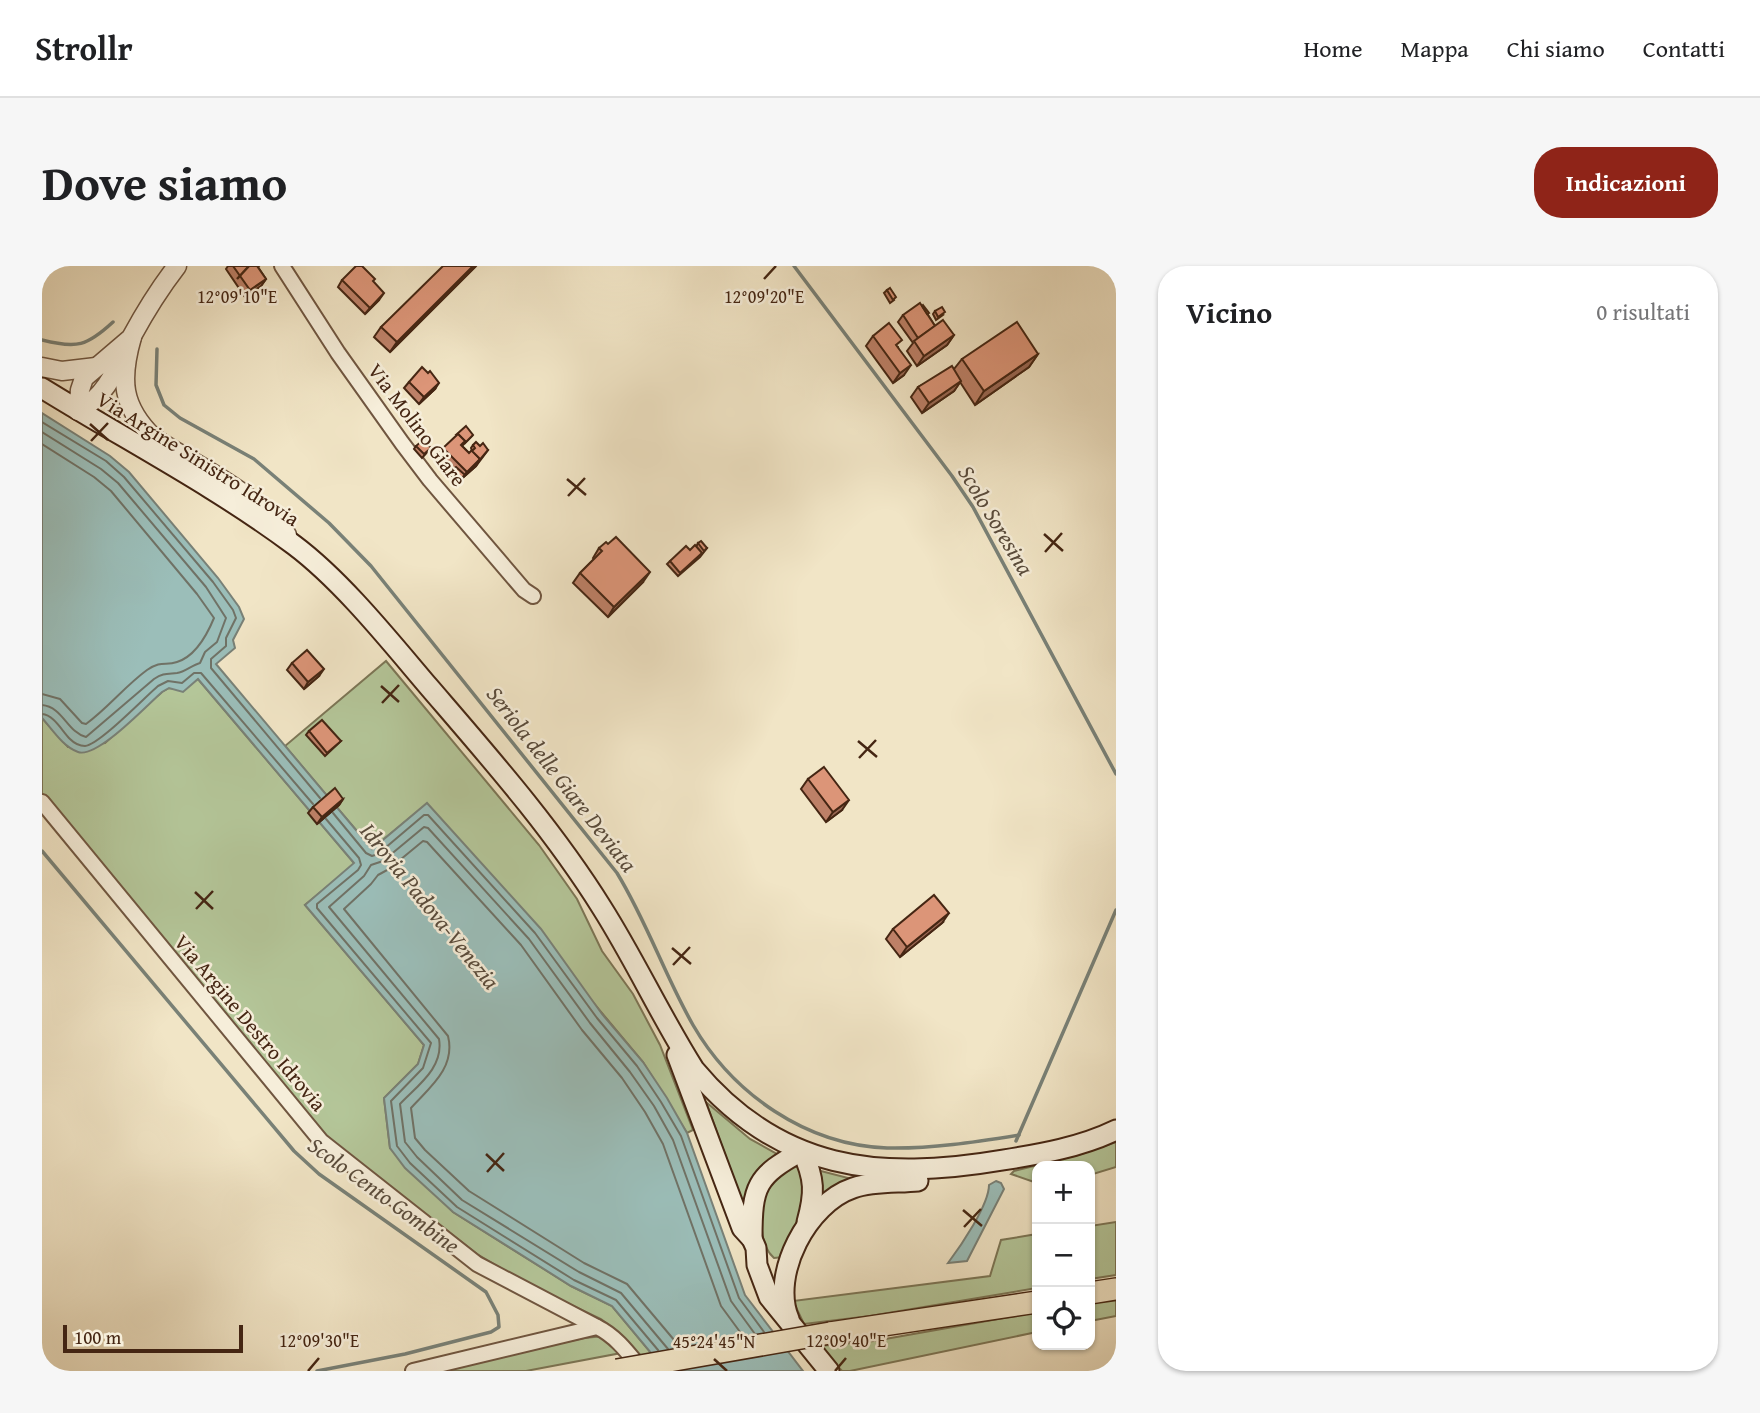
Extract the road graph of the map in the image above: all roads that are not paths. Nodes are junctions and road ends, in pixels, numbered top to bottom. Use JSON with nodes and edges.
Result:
{"nodes":[{"id":1,"x":177,"y":266,"type":"edge"},
{"id":2,"x":282,"y":266,"type":"edge"},
{"id":3,"x":135,"y":332,"type":"junction"},
{"id":4,"x":42,"y":367,"type":"edge"},
{"id":5,"x":96,"y":367,"type":"junction"},
{"id":6,"x":42,"y":388,"type":"edge"},
{"id":7,"x":78,"y":411,"type":"junction"},
{"id":8,"x":295,"y":546,"type":"junction"},
{"id":9,"x":533,"y":596,"type":"dead end"},
{"id":10,"x":42,"y":803,"type":"edge"},
{"id":11,"x":654,"y":998,"type":"junction"},
{"id":12,"x":1116,"y":1130,"type":"edge"},
{"id":13,"x":802,"y":1151,"type":"junction"},
{"id":14,"x":969,"y":1166,"type":"junction"},
{"id":15,"x":805,"y":1226,"type":"junction"},
{"id":16,"x":754,"y":1244,"type":"junction"},
{"id":17,"x":791,"y":1260,"type":"junction"},
{"id":18,"x":1116,"y":1289,"type":"edge"},
{"id":19,"x":1095,"y":1292,"type":"edge"},
{"id":20,"x":1032,"y":1302,"type":"edge"},
{"id":21,"x":792,"y":1324,"type":"junction"},
{"id":22,"x":597,"y":1327,"type":"junction"},
{"id":23,"x":613,"y":1370,"type":"edge"},
{"id":24,"x":413,"y":1371,"type":"edge"},
{"id":25,"x":643,"y":1371,"type":"edge"},
{"id":26,"x":829,"y":1371,"type":"edge"}],
"edges":[{"from":1,"to":3,"type":"street"},
{"from":2,"to":9,"type":"street","name":"Via Molino Giare"},
{"from":3,"to":5,"type":"street"},
{"from":3,"to":7,"type":"street"},
{"from":3,"to":8,"type":"street"},
{"from":4,"to":5,"type":"street"},
{"from":5,"to":7,"type":"street"},
{"from":6,"to":7,"type":"main road","name":"Via Argine Sinistro Idrovia"},
{"from":7,"to":8,"type":"main road","name":"Via Argine Sinistro Idrovia"},
{"from":8,"to":11,"type":"main road","name":"Via Argine Sinistro Idrovia"},
{"from":10,"to":22,"type":"street","name":"Via Argine Destro Idrovia"},
{"from":11,"to":13,"type":"main road","name":"Via Argine Sinistro Idrovia"},
{"from":11,"to":16,"type":"main road"},
{"from":12,"to":14,"type":"main road"},
{"from":13,"to":14,"type":"main road"},
{"from":13,"to":15,"type":"main road"},
{"from":13,"to":16,"type":"main road"},
{"from":14,"to":15,"type":"main road"},
{"from":15,"to":17,"type":"main road"},
{"from":16,"to":17,"type":"main road"},
{"from":16,"to":21,"type":"main road"},
{"from":17,"to":21,"type":"main road"},
{"from":18,"to":19,"type":"main road"},
{"from":20,"to":23,"type":"main road","bridge":true},
{"from":21,"to":26,"type":"main road"},
{"from":22,"to":24,"type":"street"},
{"from":22,"to":25,"type":"street","name":"Via Argine Destro Idrovia"}]}
